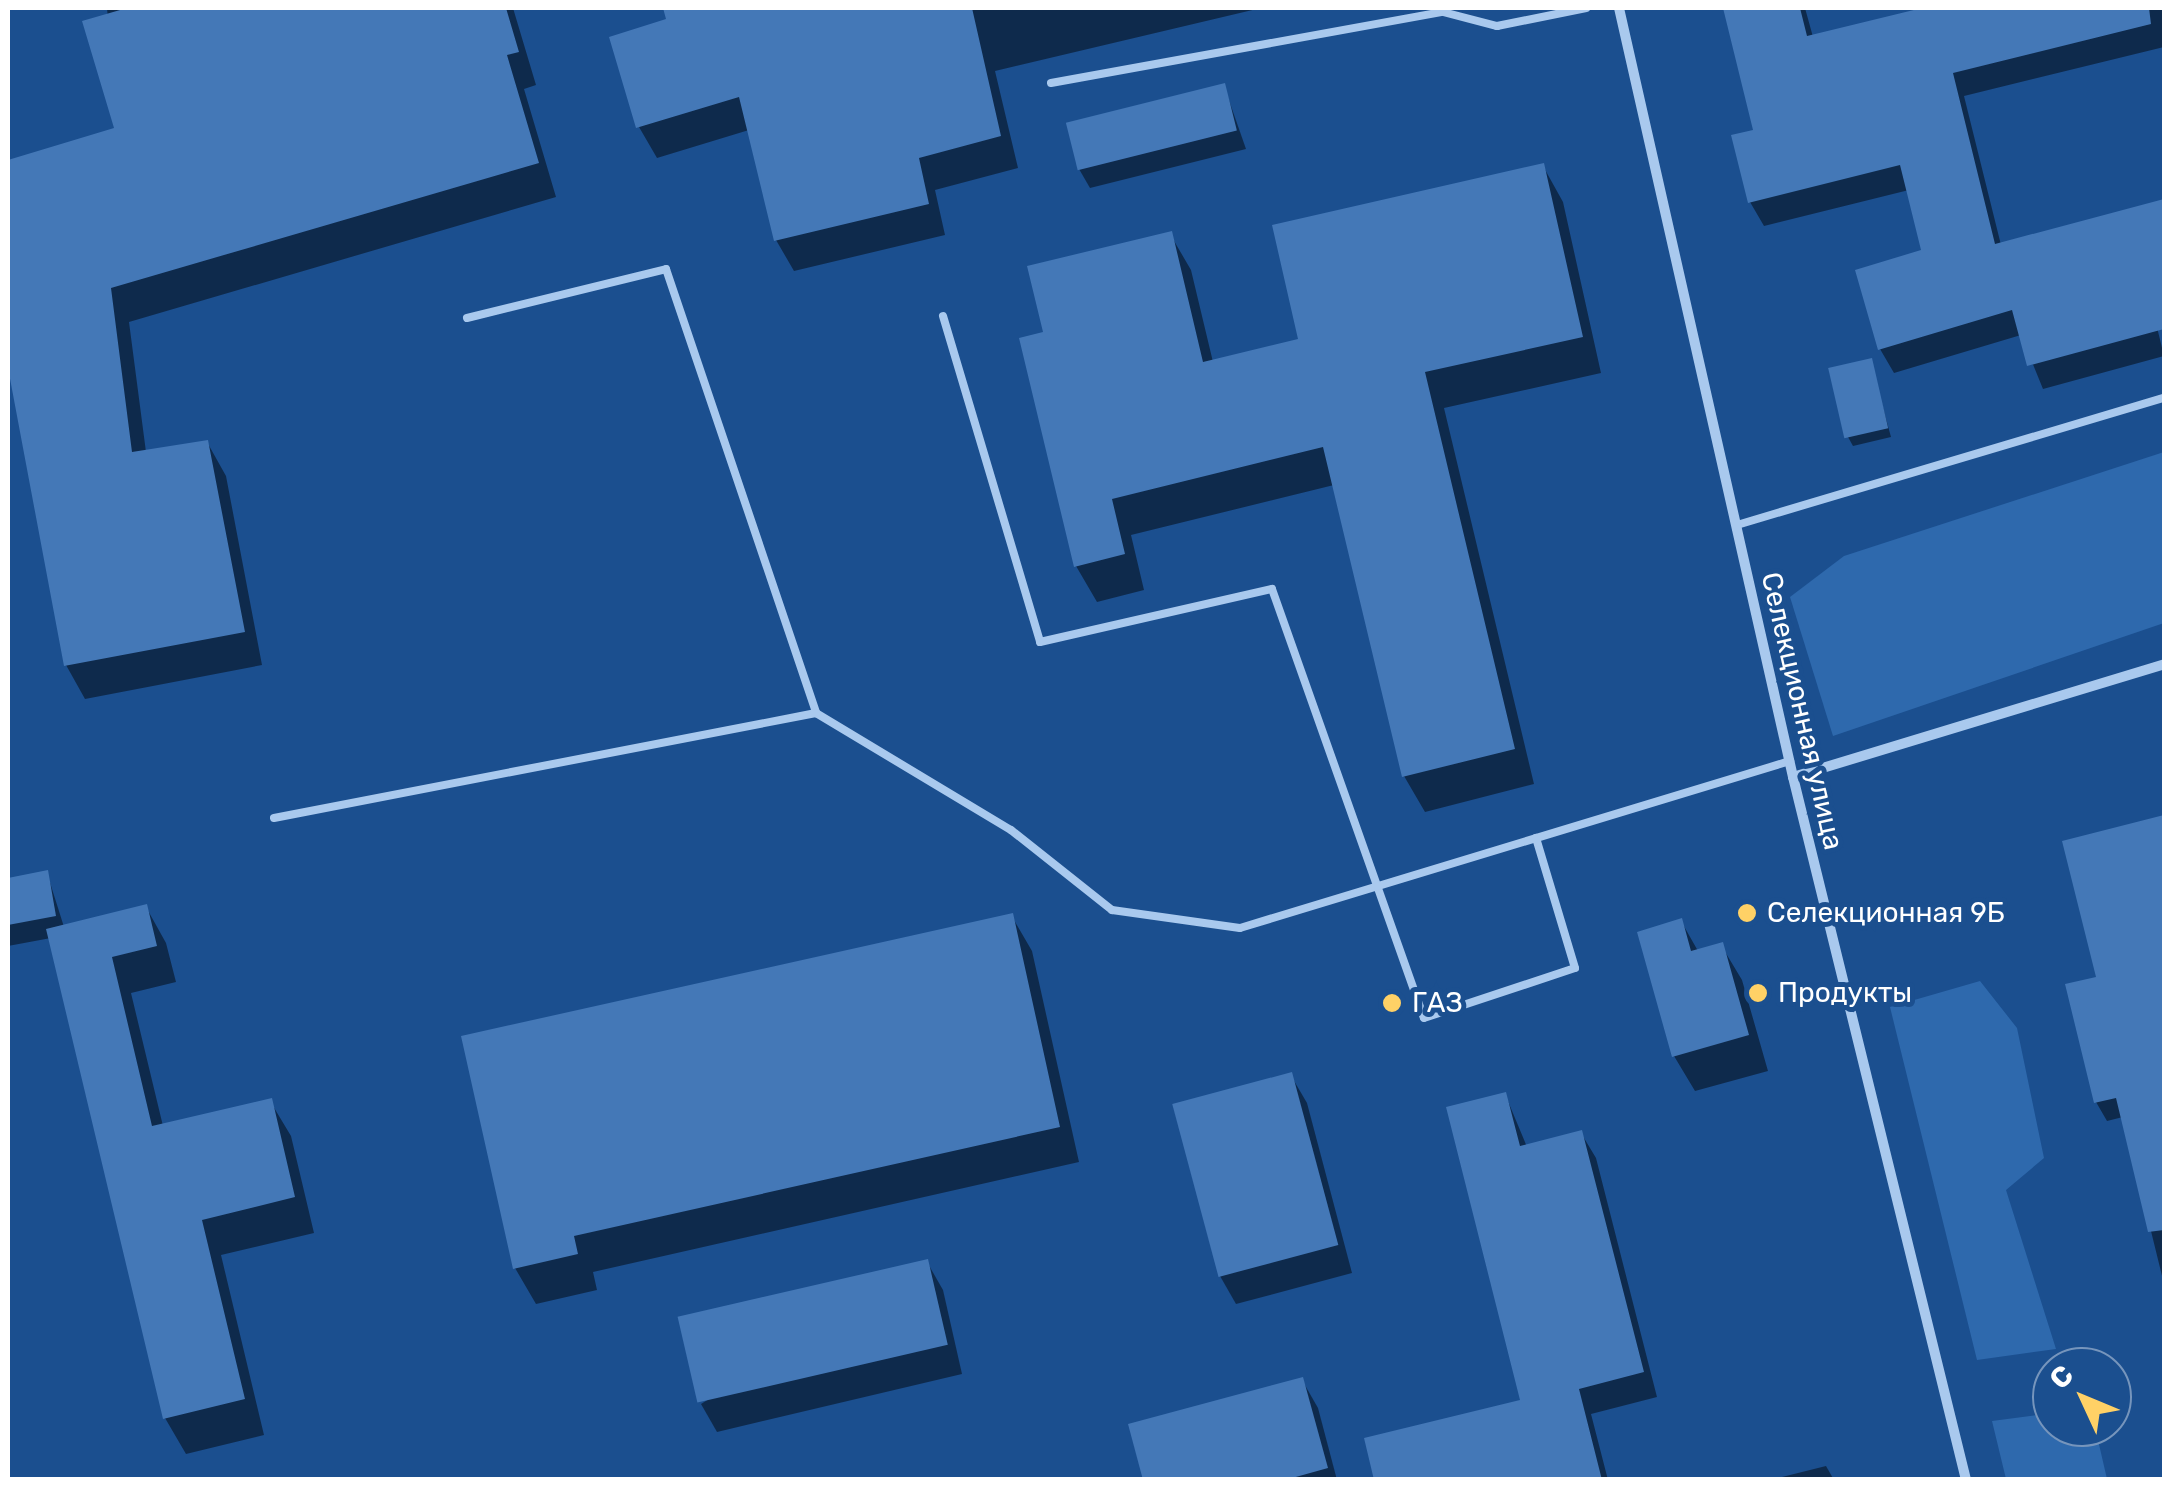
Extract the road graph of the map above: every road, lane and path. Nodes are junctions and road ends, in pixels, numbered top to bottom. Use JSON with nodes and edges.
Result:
{"nodes":[{"id":1,"x":1586,"y":8,"type":"edge"},
{"id":2,"x":1619,"y":8,"type":"edge"},
{"id":3,"x":1051,"y":83,"type":"dead end"},
{"id":4,"x":943,"y":316,"type":"dead end"},
{"id":5,"x":468,"y":318,"type":"dead end"},
{"id":6,"x":2164,"y":398,"type":"edge"},
{"id":7,"x":1737,"y":525,"type":"junction"},
{"id":8,"x":2164,"y":664,"type":"edge"},
{"id":9,"x":816,"y":713,"type":"junction"},
{"id":10,"x":1790,"y":762,"type":"junction"},
{"id":11,"x":1793,"y":777,"type":"junction"},
{"id":12,"x":274,"y":818,"type":"dead end"},
{"id":13,"x":1536,"y":838,"type":"junction"},
{"id":14,"x":1382,"y":885,"type":"junction"},
{"id":15,"x":1966,"y":1480,"type":"edge"}],
"edges":[{"from":1,"to":3,"type":"lane"},
{"from":2,"to":7,"type":"street","name":"Селекционная улица"},
{"from":4,"to":14,"type":"lane"},
{"from":5,"to":9,"type":"lane"},
{"from":6,"to":7,"type":"lane"},
{"from":7,"to":10,"type":"street","name":"Селекционная улица"},
{"from":8,"to":11,"type":"street"},
{"from":9,"to":12,"type":"lane"},
{"from":9,"to":14,"type":"lane"},
{"from":10,"to":11,"type":"street","name":"Селекционная улица"},
{"from":10,"to":13,"type":"lane"},
{"from":11,"to":15,"type":"street","name":"Селекционная улица"},
{"from":13,"to":14,"type":"lane"},
{"from":13,"to":14,"type":"lane"}]}
